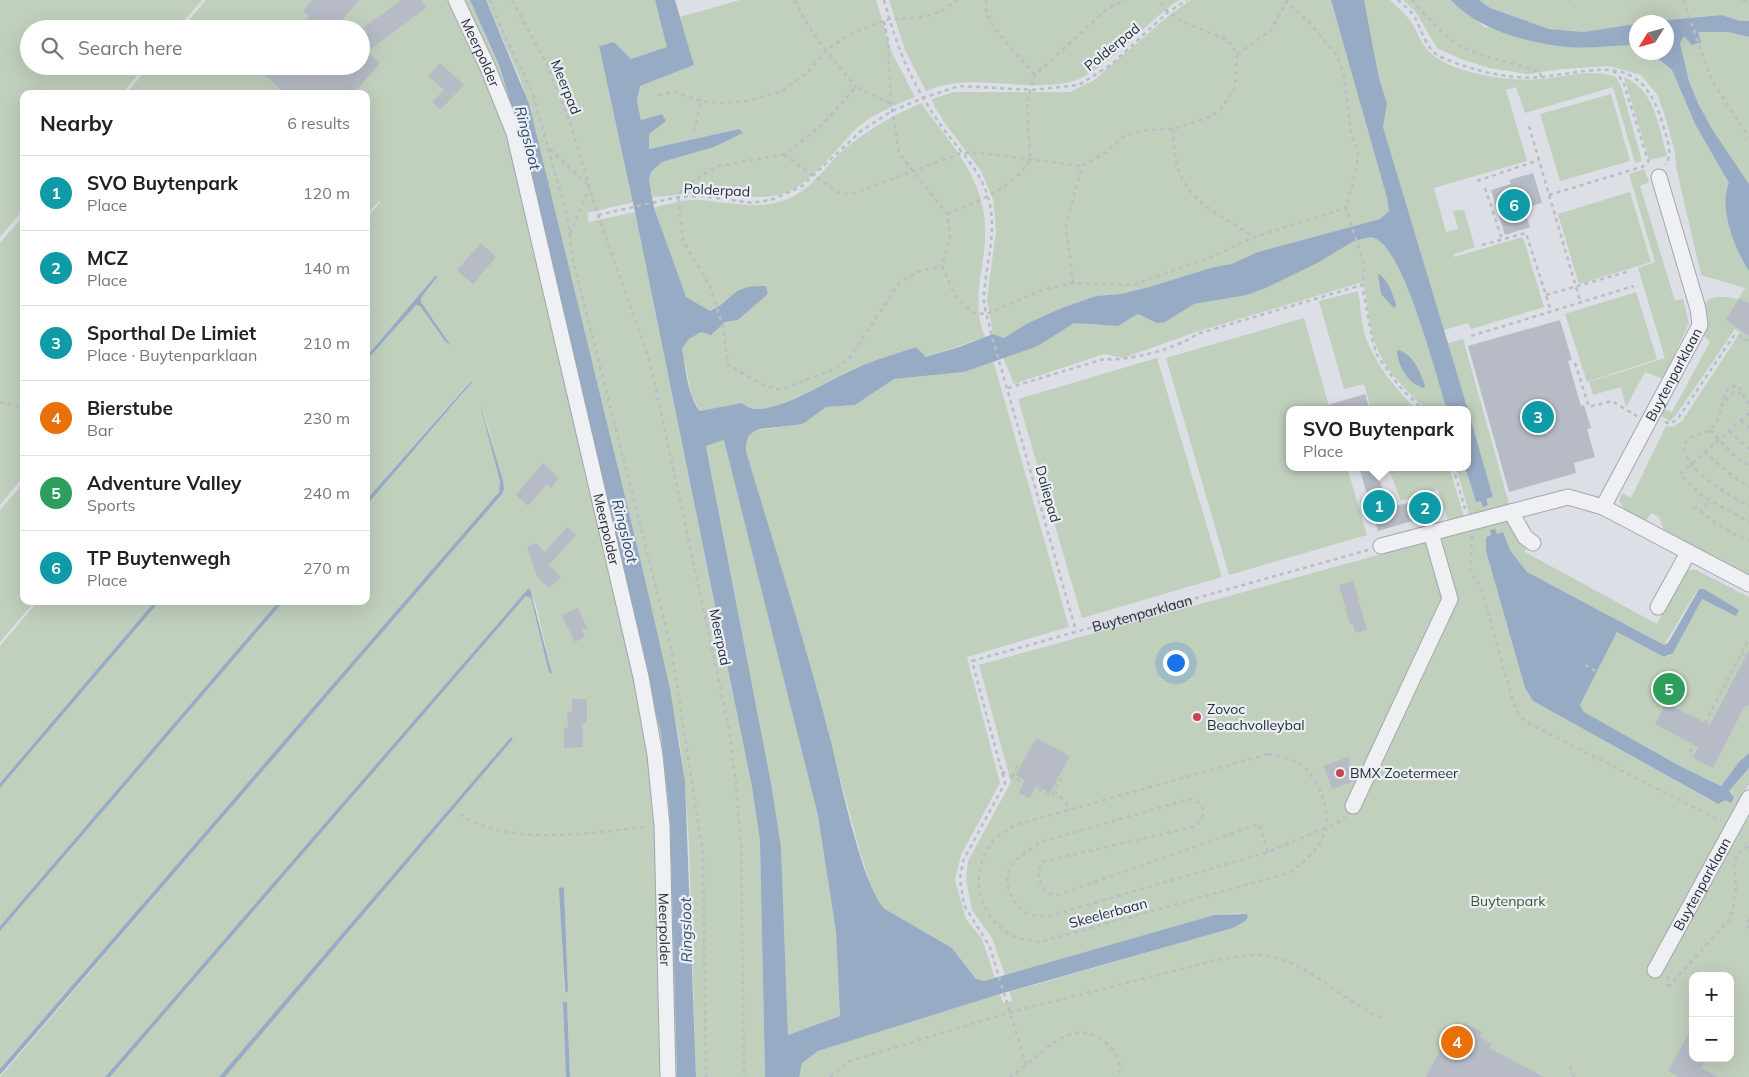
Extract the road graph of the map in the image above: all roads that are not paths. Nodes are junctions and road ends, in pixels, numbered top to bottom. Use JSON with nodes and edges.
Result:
{"nodes":[{"id":1,"x":456,"y":0,"type":"edge"},
{"id":2,"x":1659,"y":177,"type":"road end"},
{"id":3,"x":1603,"y":507,"type":"junction"},
{"id":4,"x":1511,"y":512,"type":"junction"},
{"id":5,"x":1431,"y":533,"type":"junction"},
{"id":6,"x":1533,"y":543,"type":"dead end"},
{"id":7,"x":1381,"y":546,"type":"road end"},
{"id":8,"x":1688,"y":553,"type":"junction"},
{"id":9,"x":1749,"y":584,"type":"edge"},
{"id":10,"x":1658,"y":608,"type":"dead end"},
{"id":11,"x":1749,"y":798,"type":"edge"},
{"id":12,"x":1353,"y":806,"type":"road end"},
{"id":13,"x":1655,"y":970,"type":"dead end"},
{"id":14,"x":668,"y":1077,"type":"edge"}],
"edges":[{"from":1,"to":14,"type":"street","name":"Meerpolder"},
{"from":2,"to":3,"type":"street","name":"Buytenparklaan"},
{"from":3,"to":4,"type":"street"},
{"from":3,"to":8,"type":"street"},
{"from":4,"to":5,"type":"street"},
{"from":4,"to":6,"type":"street"},
{"from":5,"to":7,"type":"street"},
{"from":5,"to":12,"type":"street"},
{"from":8,"to":9,"type":"street"},
{"from":8,"to":10,"type":"street"},
{"from":11,"to":13,"type":"street","name":"Buytenparklaan"}]}
